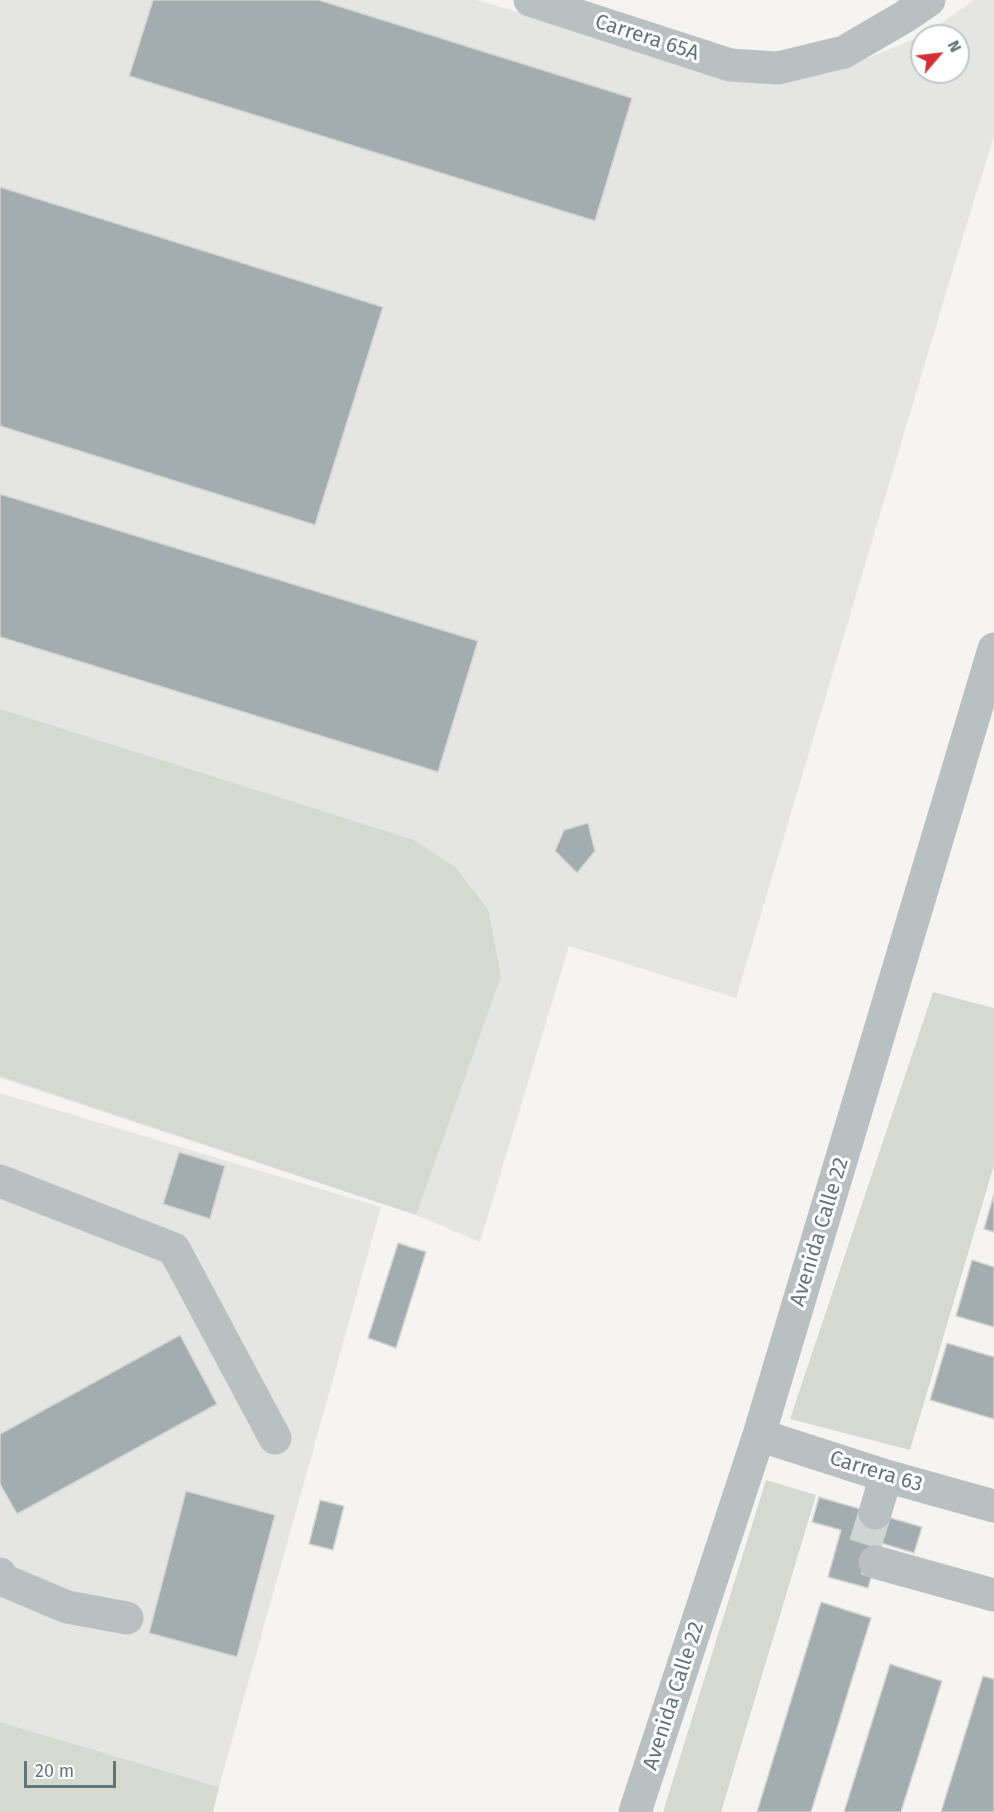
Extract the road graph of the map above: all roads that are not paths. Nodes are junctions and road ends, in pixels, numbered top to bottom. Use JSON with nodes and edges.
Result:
{"nodes":[{"id":1,"x":530,"y":0,"type":"edge"},
{"id":2,"x":928,"y":0,"type":"edge"},
{"id":3,"x":994,"y":649,"type":"edge"},
{"id":4,"x":0,"y":1181,"type":"edge"},
{"id":5,"x":759,"y":1435,"type":"junction"},
{"id":6,"x":275,"y":1438,"type":"dead end"},
{"id":7,"x":886,"y":1476,"type":"junction"},
{"id":8,"x":994,"y":1506,"type":"edge"},
{"id":9,"x":875,"y":1513,"type":"tunnel mouth"},
{"id":10,"x":875,"y":1562,"type":"dead end"},
{"id":11,"x":0,"y":1574,"type":"edge"},
{"id":12,"x":994,"y":1595,"type":"edge"},
{"id":13,"x":127,"y":1618,"type":"dead end"},
{"id":14,"x":635,"y":1812,"type":"edge"}],
"edges":[{"from":1,"to":2,"type":"street","name":"Carrera 65A"},
{"from":3,"to":5,"type":"street","name":"Avenida Calle 22"},
{"from":4,"to":6,"type":"street"},
{"from":5,"to":7,"type":"street","name":"Carrera 63"},
{"from":5,"to":14,"type":"street","name":"Avenida Calle 22"},
{"from":7,"to":8,"type":"street","name":"Carrera 63"},
{"from":7,"to":9,"type":"street"},
{"from":10,"to":12,"type":"street"},
{"from":11,"to":13,"type":"street"}]}
